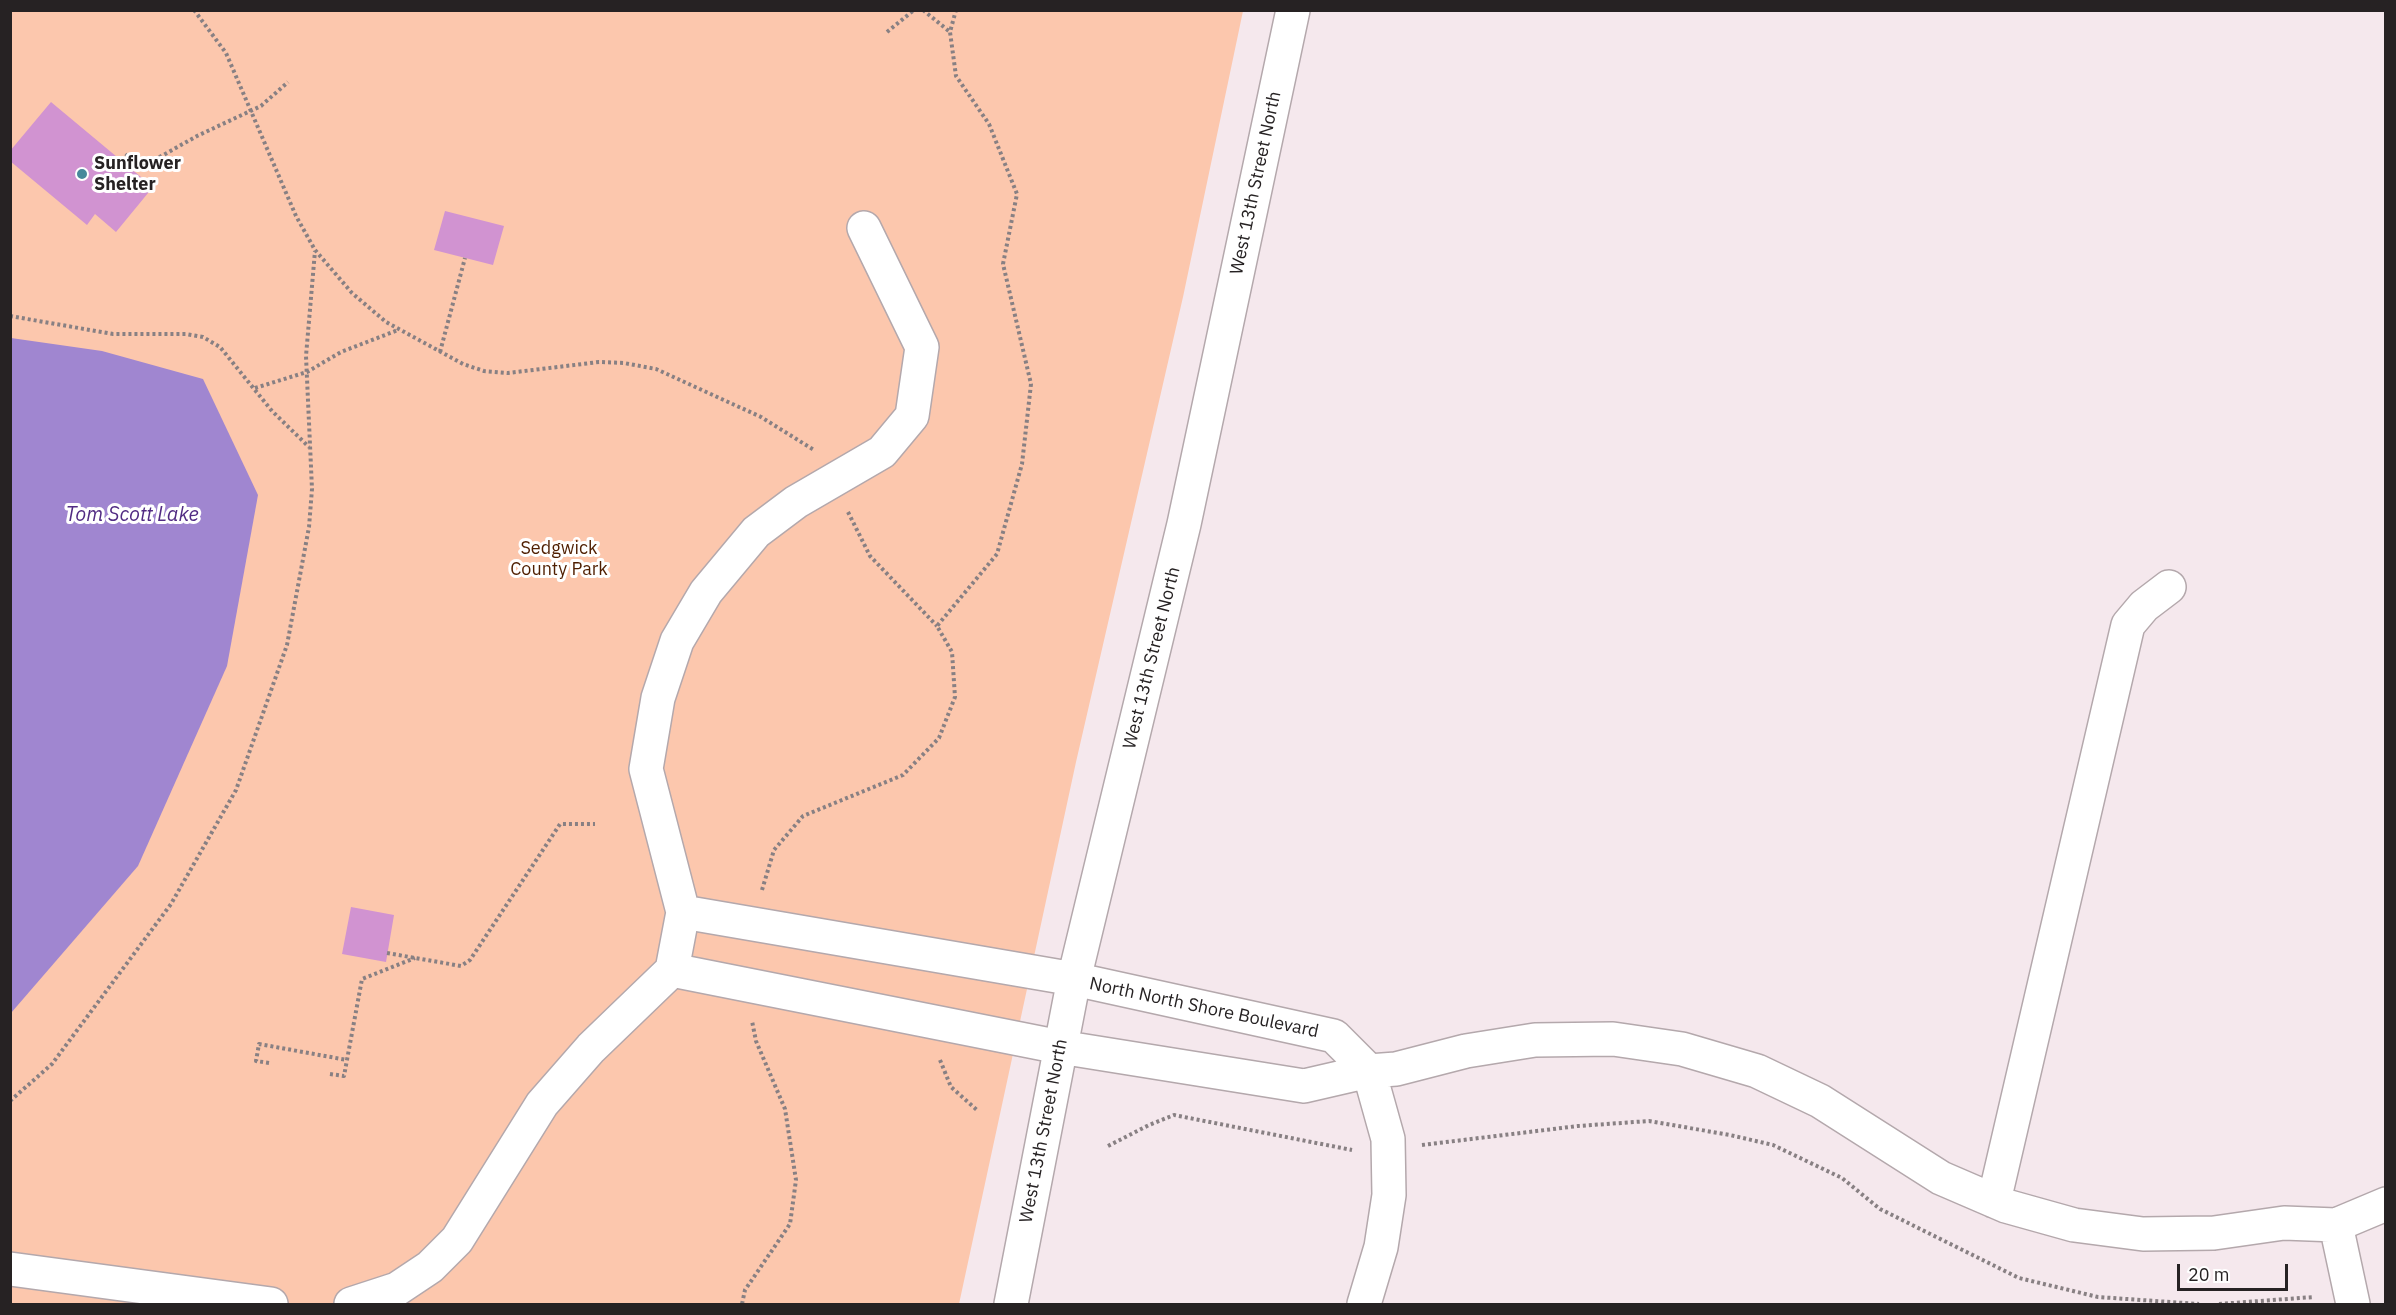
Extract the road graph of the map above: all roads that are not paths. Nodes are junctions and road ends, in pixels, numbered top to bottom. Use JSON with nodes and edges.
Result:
{"nodes":[{"id":1,"x":1293,"y":10,"type":"edge"},
{"id":2,"x":864,"y":228,"type":"dead end"},
{"id":3,"x":2169,"y":588,"type":"dead end"},
{"id":4,"x":683,"y":912,"type":"junction"},
{"id":5,"x":672,"y":970,"type":"junction"},
{"id":6,"x":1074,"y":979,"type":"junction"},
{"id":7,"x":1060,"y":1047,"type":"junction"},
{"id":8,"x":1369,"y":1071,"type":"junction"},
{"id":9,"x":1994,"y":1201,"type":"junction"},
{"id":10,"x":2385,"y":1204,"type":"edge"},
{"id":11,"x":2336,"y":1225,"type":"junction"},
{"id":12,"x":10,"y":1269,"type":"edge"},
{"id":13,"x":2351,"y":1296,"type":"edge"},
{"id":14,"x":271,"y":1305,"type":"edge"},
{"id":15,"x":351,"y":1305,"type":"edge"},
{"id":16,"x":1011,"y":1305,"type":"edge"},
{"id":17,"x":1364,"y":1305,"type":"edge"}],
"edges":[{"from":1,"to":6,"type":"street","name":"West 13th Street North"},
{"from":2,"to":4,"type":"street"},
{"from":3,"to":9,"type":"street"},
{"from":4,"to":5,"type":"street"},
{"from":4,"to":6,"type":"street","name":"North North Shore Boulevard"},
{"from":5,"to":7,"type":"street"},
{"from":5,"to":15,"type":"street"},
{"from":6,"to":7,"type":"street","name":"West 13th Street North"},
{"from":6,"to":8,"type":"street","name":"North North Shore Boulevard"},
{"from":7,"to":8,"type":"street"},
{"from":7,"to":16,"type":"street","name":"West 13th Street North"},
{"from":8,"to":9,"type":"street"},
{"from":8,"to":17,"type":"street"},
{"from":9,"to":11,"type":"street"},
{"from":10,"to":11,"type":"street"},
{"from":11,"to":13,"type":"street"},
{"from":12,"to":14,"type":"street"}]}
